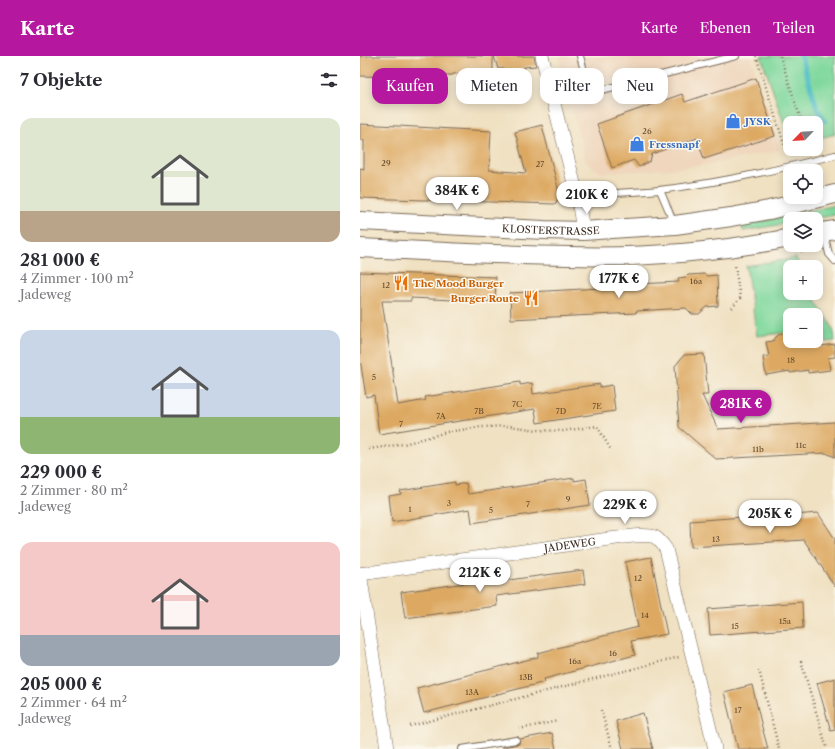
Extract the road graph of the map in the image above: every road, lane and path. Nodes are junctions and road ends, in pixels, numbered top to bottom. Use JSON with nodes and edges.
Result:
{"nodes":[{"id":1,"x":542,"y":56,"type":"edge"},
{"id":2,"x":580,"y":56,"type":"edge"},
{"id":3,"x":736,"y":56,"type":"edge"},
{"id":4,"x":756,"y":56,"type":"edge"},
{"id":5,"x":780,"y":56,"type":"edge"},
{"id":6,"x":800,"y":116,"type":"edge"},
{"id":7,"x":783,"y":141,"type":"edge"},
{"id":8,"x":835,"y":155,"type":"edge"},
{"id":9,"x":660,"y":190,"type":"junction"},
{"id":10,"x":835,"y":194,"type":"edge"},
{"id":11,"x":578,"y":199,"type":"junction"},
{"id":12,"x":360,"y":221,"type":"edge"},
{"id":13,"x":675,"y":225,"type":"junction"},
{"id":14,"x":583,"y":231,"type":"junction"},
{"id":15,"x":825,"y":232,"type":"edge"},
{"id":16,"x":783,"y":239,"type":"edge"},
{"id":17,"x":360,"y":248,"type":"edge"},
{"id":18,"x":835,"y":261,"type":"edge"},
{"id":19,"x":735,"y":265,"type":"dead end"},
{"id":20,"x":732,"y":308,"type":"dead end"},
{"id":21,"x":369,"y":449,"type":"dead end"},
{"id":22,"x":611,"y":450,"type":"dead end"},
{"id":23,"x":360,"y":574,"type":"edge"},
{"id":24,"x":680,"y":657,"type":"dead end"},
{"id":25,"x":366,"y":658,"type":"edge"},
{"id":26,"x":801,"y":661,"type":"dead end"},
{"id":27,"x":759,"y":670,"type":"dead end"},
{"id":28,"x":601,"y":710,"type":"dead end"},
{"id":29,"x":558,"y":722,"type":"dead end"},
{"id":30,"x":410,"y":726,"type":"dead end"},
{"id":31,"x":516,"y":740,"type":"joint"},
{"id":32,"x":387,"y":749,"type":"edge"},
{"id":33,"x":462,"y":749,"type":"edge"},
{"id":34,"x":612,"y":749,"type":"edge"},
{"id":35,"x":715,"y":749,"type":"edge"},
{"id":36,"x":779,"y":749,"type":"edge"},
{"id":37,"x":827,"y":749,"type":"edge"}],
"edges":[{"from":1,"to":11,"type":"street"},
{"from":2,"to":3,"type":"lane"},
{"from":4,"to":7,"type":"path"},
{"from":5,"to":6,"type":"path"},
{"from":8,"to":9,"type":"lane"},
{"from":9,"to":11,"type":"lane"},
{"from":9,"to":13,"type":"lane"},
{"from":10,"to":13,"type":"main road","name":"KLOSTERSTRASSE"},
{"from":11,"to":14,"type":"street"},
{"from":12,"to":14,"type":"main road","name":"KLOSTERSTRASSE"},
{"from":13,"to":14,"type":"main road","name":"KLOSTERSTRASSE"},
{"from":15,"to":18,"type":"lane"},
{"from":16,"to":17,"type":"main road"},
{"from":19,"to":20,"type":"path"},
{"from":21,"to":22,"type":"path"},
{"from":23,"to":25,"type":"street"},
{"from":23,"to":35,"type":"street","name":"JADEWEG"},
{"from":24,"to":30,"type":"path"},
{"from":25,"to":32,"type":"street"},
{"from":26,"to":37,"type":"path"},
{"from":27,"to":36,"type":"path"},
{"from":28,"to":34,"type":"path"},
{"from":29,"to":31,"type":"path"},
{"from":31,"to":33,"type":"lane"}]}
